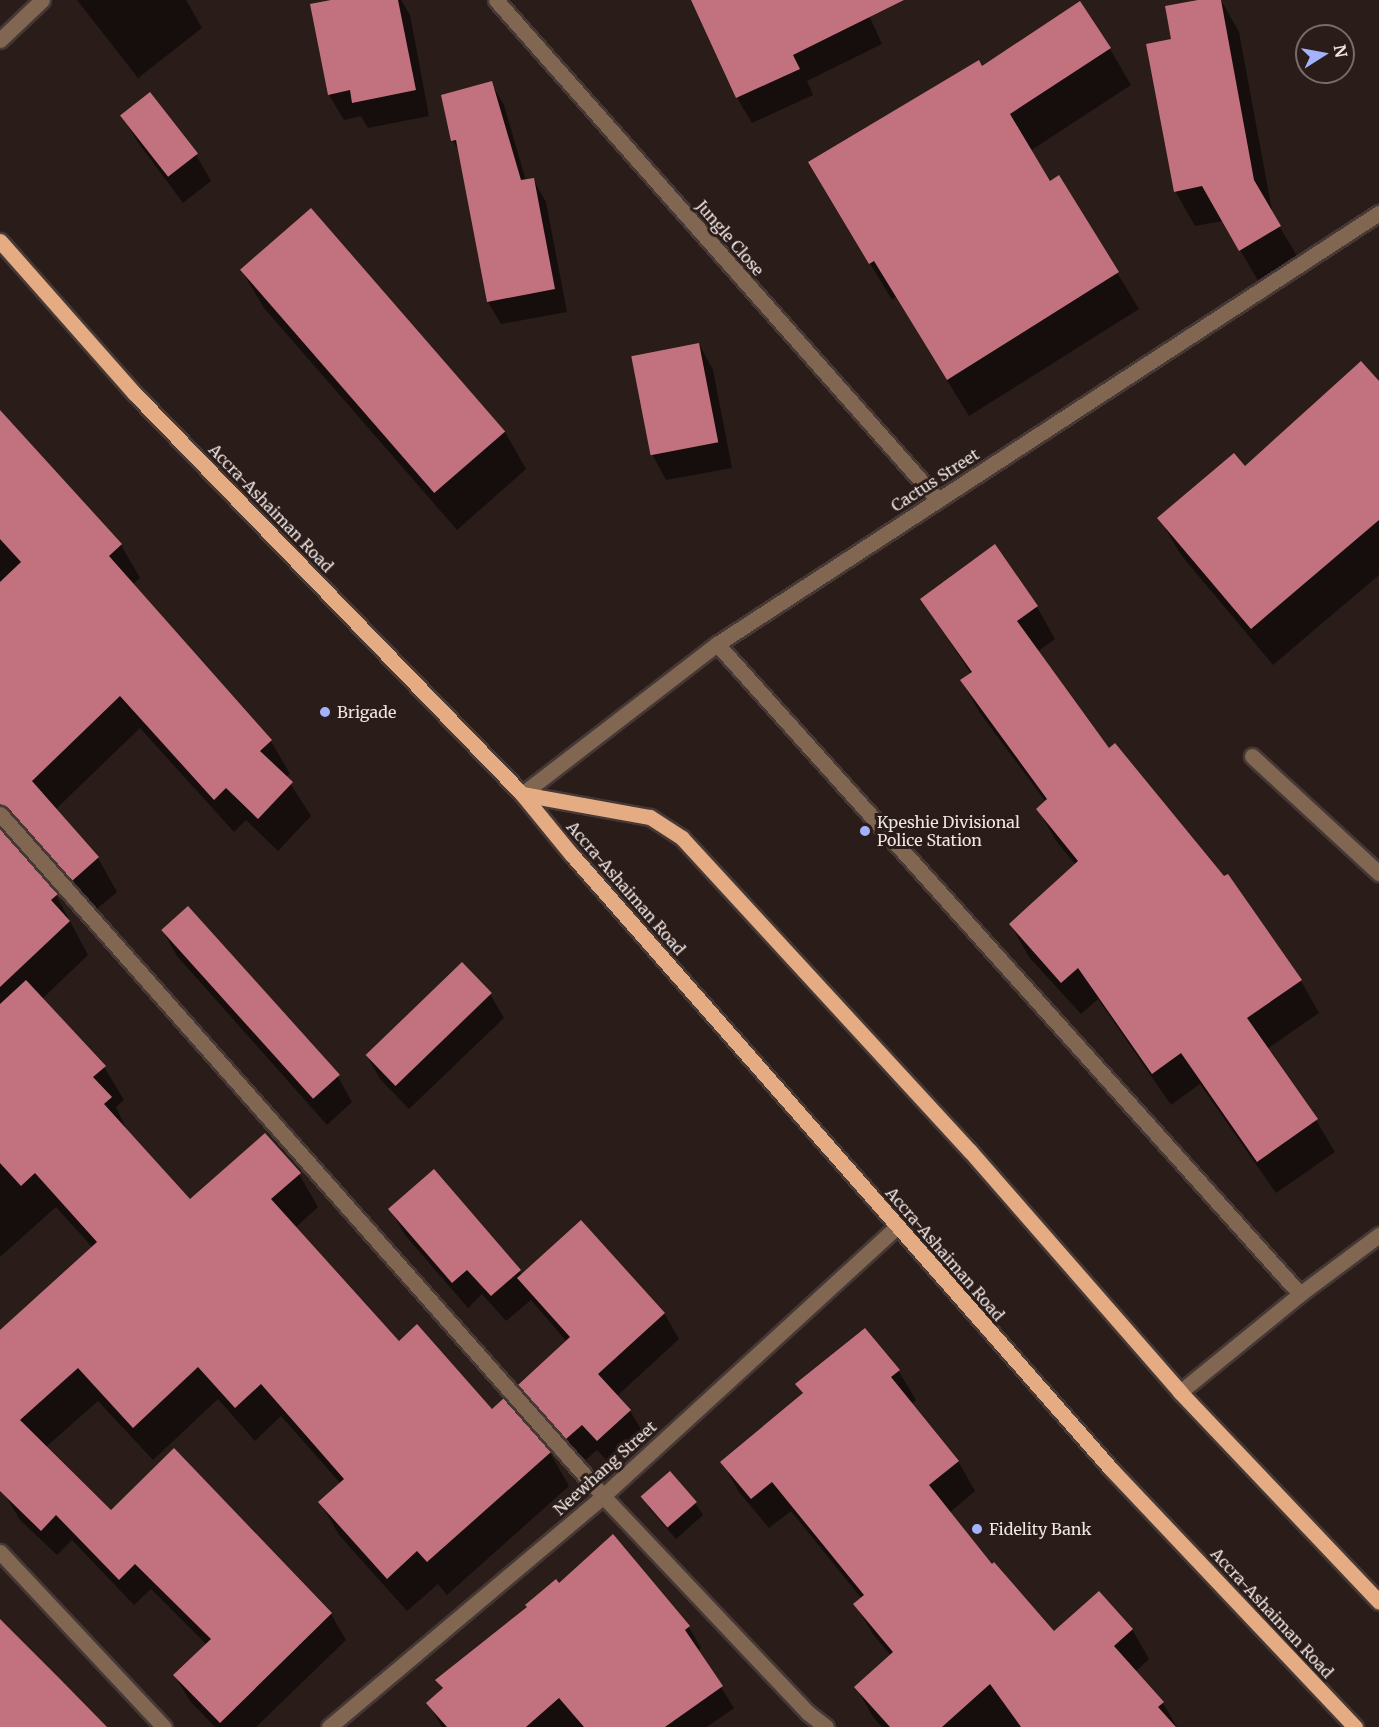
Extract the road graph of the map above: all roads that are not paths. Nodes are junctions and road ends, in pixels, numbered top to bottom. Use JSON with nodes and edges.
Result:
{"nodes":[{"id":1,"x":42,"y":0,"type":"edge"},
{"id":2,"x":496,"y":0,"type":"edge"},
{"id":3,"x":0,"y":40,"type":"edge"},
{"id":4,"x":1379,"y":213,"type":"edge"},
{"id":5,"x":0,"y":241,"type":"edge"},
{"id":6,"x":938,"y":500,"type":"junction"},
{"id":7,"x":717,"y":645,"type":"junction"},
{"id":8,"x":1252,"y":756,"type":"dead end"},
{"id":9,"x":522,"y":794,"type":"junction"},
{"id":10,"x":0,"y":814,"type":"edge"},
{"id":11,"x":1379,"y":873,"type":"edge"},
{"id":12,"x":897,"y":1227,"type":"junction"},
{"id":13,"x":1379,"y":1235,"type":"edge"},
{"id":14,"x":1300,"y":1294,"type":"junction"},
{"id":15,"x":1180,"y":1392,"type":"junction"},
{"id":16,"x":603,"y":1496,"type":"junction"},
{"id":17,"x":0,"y":1552,"type":"edge"},
{"id":18,"x":1379,"y":1602,"type":"edge"},
{"id":19,"x":164,"y":1727,"type":"edge"},
{"id":20,"x":329,"y":1727,"type":"edge"},
{"id":21,"x":826,"y":1727,"type":"edge"},
{"id":22,"x":1355,"y":1727,"type":"edge"}],
"edges":[{"from":1,"to":3,"type":"street"},
{"from":2,"to":6,"type":"street","name":"Jungle Close"},
{"from":4,"to":6,"type":"street","name":"Cactus Street"},
{"from":5,"to":9,"type":"main road","name":"Accra-Ashaiman Road"},
{"from":6,"to":7,"type":"street","name":"Cactus Street"},
{"from":7,"to":9,"type":"street","name":"Cactus Street"},
{"from":7,"to":14,"type":"street"},
{"from":8,"to":11,"type":"street"},
{"from":9,"to":12,"type":"main road","name":"Accra-Ashaiman Road"},
{"from":9,"to":15,"type":"main road","name":"Accra-Ashaiman Road"},
{"from":10,"to":16,"type":"street"},
{"from":12,"to":16,"type":"street","name":"Neewhang Street"},
{"from":12,"to":22,"type":"main road","name":"Accra-Ashaiman Road"},
{"from":13,"to":14,"type":"street"},
{"from":14,"to":15,"type":"street"},
{"from":15,"to":18,"type":"main road","name":"Accra-Ashaiman Road"},
{"from":16,"to":20,"type":"street","name":"Neewhang Street"},
{"from":16,"to":21,"type":"street"},
{"from":17,"to":19,"type":"street"}]}
